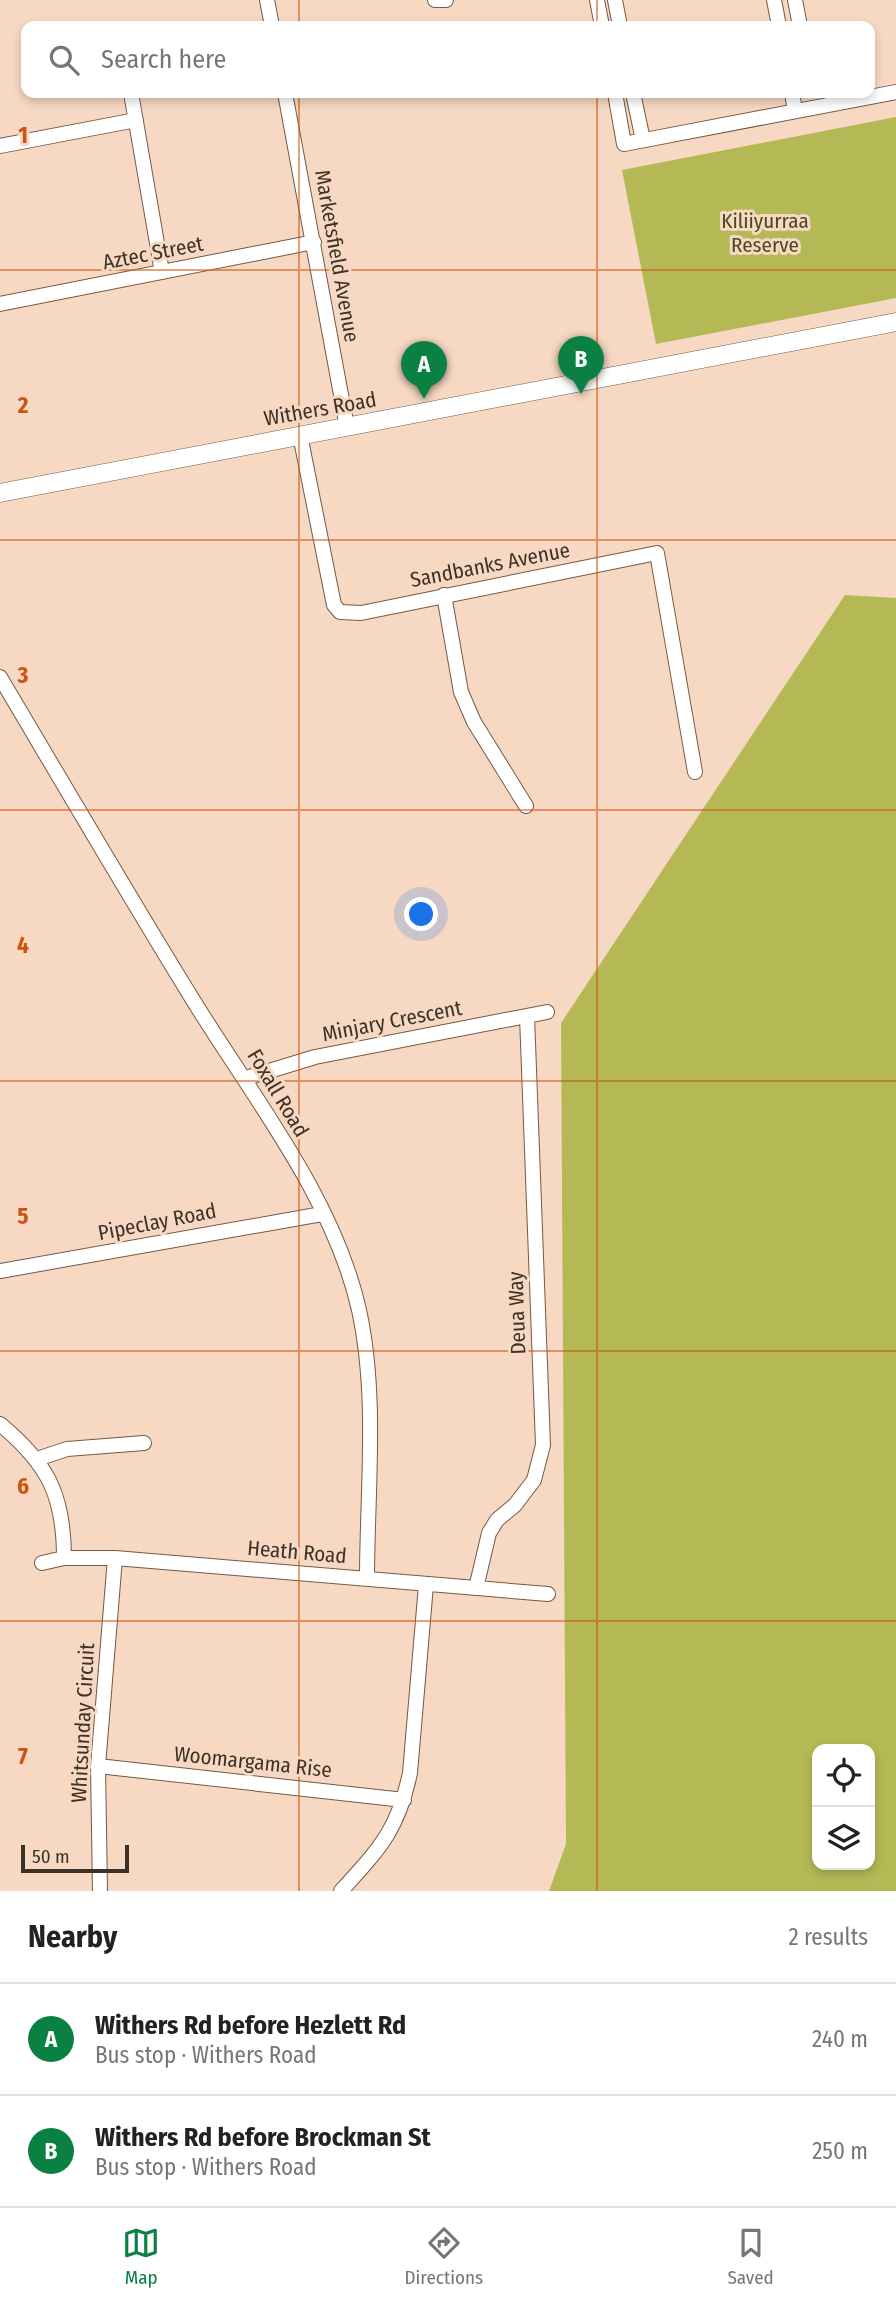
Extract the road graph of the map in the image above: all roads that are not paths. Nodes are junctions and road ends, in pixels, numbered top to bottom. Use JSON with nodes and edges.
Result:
{"nodes":[{"id":1,"x":267,"y":0,"type":"edge"},
{"id":2,"x":435,"y":0,"type":"edge"},
{"id":3,"x":446,"y":0,"type":"edge"},
{"id":4,"x":597,"y":0,"type":"edge"},
{"id":5,"x":615,"y":0,"type":"edge"},
{"id":6,"x":774,"y":0,"type":"edge"},
{"id":7,"x":795,"y":0,"type":"edge"},
{"id":8,"x":271,"y":21,"type":"edge"},
{"id":9,"x":601,"y":21,"type":"edge"},
{"id":10,"x":619,"y":21,"type":"edge"},
{"id":11,"x":778,"y":21,"type":"edge"},
{"id":12,"x":799,"y":21,"type":"edge"},
{"id":13,"x":896,"y":92,"type":"edge"},
{"id":14,"x":875,"y":94,"type":"edge"},
{"id":15,"x":132,"y":98,"type":"edge"},
{"id":16,"x":286,"y":98,"type":"edge"},
{"id":17,"x":616,"y":98,"type":"edge"},
{"id":18,"x":635,"y":98,"type":"edge"},
{"id":19,"x":793,"y":98,"type":"edge"},
{"id":20,"x":835,"y":98,"type":"edge"},
{"id":21,"x":815,"y":100,"type":"edge"},
{"id":22,"x":795,"y":111,"type":"junction"},
{"id":23,"x":136,"y":120,"type":"junction"},
{"id":24,"x":643,"y":140,"type":"junction"},
{"id":25,"x":0,"y":146,"type":"edge"},
{"id":26,"x":314,"y":243,"type":"junction"},
{"id":27,"x":162,"y":272,"type":"junction"},
{"id":28,"x":0,"y":304,"type":"edge"},
{"id":29,"x":896,"y":322,"type":"edge"},
{"id":30,"x":347,"y":427,"type":"junction"},
{"id":31,"x":300,"y":435,"type":"junction"},
{"id":32,"x":0,"y":493,"type":"edge"},
{"id":33,"x":444,"y":595,"type":"junction"},
{"id":34,"x":0,"y":677,"type":"edge"},
{"id":35,"x":4,"y":695,"type":"edge"},
{"id":36,"x":695,"y":772,"type":"dead end"},
{"id":37,"x":526,"y":806,"type":"dead end"},
{"id":38,"x":547,"y":1012,"type":"dead end"},
{"id":39,"x":527,"y":1016,"type":"junction"},
{"id":40,"x":246,"y":1078,"type":"junction"},
{"id":41,"x":322,"y":1214,"type":"junction"},
{"id":42,"x":0,"y":1271,"type":"edge"},
{"id":43,"x":0,"y":1424,"type":"edge"},
{"id":44,"x":144,"y":1443,"type":"dead end"},
{"id":45,"x":37,"y":1459,"type":"junction"},
{"id":46,"x":115,"y":1558,"type":"junction"},
{"id":47,"x":64,"y":1559,"type":"junction"},
{"id":48,"x":42,"y":1563,"type":"dead end"},
{"id":49,"x":367,"y":1579,"type":"junction"},
{"id":50,"x":426,"y":1585,"type":"junction"},
{"id":51,"x":476,"y":1588,"type":"junction"},
{"id":52,"x":548,"y":1594,"type":"dead end"},
{"id":53,"x":98,"y":1766,"type":"junction"},
{"id":54,"x":404,"y":1800,"type":"junction"},
{"id":55,"x":100,"y":1891,"type":"edge"},
{"id":56,"x":341,"y":1891,"type":"edge"}],
"edges":[{"from":1,"to":8,"type":"street"},
{"from":2,"to":3,"type":"street"},
{"from":4,"to":9,"type":"street"},
{"from":5,"to":10,"type":"street"},
{"from":6,"to":11,"type":"street"},
{"from":7,"to":12,"type":"street"},
{"from":13,"to":14,"type":"street"},
{"from":15,"to":23,"type":"street"},
{"from":16,"to":26,"type":"street","name":"Marketsfield Avenue"},
{"from":17,"to":24,"type":"street"},
{"from":18,"to":24,"type":"street"},
{"from":19,"to":22,"type":"street"},
{"from":20,"to":21,"type":"street"},
{"from":21,"to":22,"type":"street"},
{"from":22,"to":24,"type":"street"},
{"from":23,"to":25,"type":"street"},
{"from":23,"to":27,"type":"street"},
{"from":26,"to":27,"type":"street","name":"Aztec Street"},
{"from":26,"to":30,"type":"street","name":"Marketsfield Avenue"},
{"from":27,"to":28,"type":"street","name":"Aztec Street"},
{"from":29,"to":30,"type":"street","name":"Withers Road"},
{"from":30,"to":31,"type":"street","name":"Withers Road"},
{"from":31,"to":32,"type":"street","name":"Withers Road"},
{"from":31,"to":33,"type":"street","name":"Sandbanks Avenue"},
{"from":33,"to":36,"type":"street","name":"Sandbanks Avenue"},
{"from":33,"to":37,"type":"street"},
{"from":34,"to":35,"type":"street","name":"Foxall Road"},
{"from":35,"to":40,"type":"street","name":"Foxall Road"},
{"from":38,"to":39,"type":"street","name":"Minjary Crescent"},
{"from":39,"to":40,"type":"street","name":"Minjary Crescent"},
{"from":39,"to":51,"type":"street","name":"Deua Way"},
{"from":40,"to":41,"type":"street","name":"Foxall Road"},
{"from":41,"to":42,"type":"street","name":"Pipeclay Road"},
{"from":41,"to":49,"type":"street","name":"Foxall Road"},
{"from":43,"to":45,"type":"street"},
{"from":44,"to":45,"type":"street"},
{"from":45,"to":47,"type":"street"},
{"from":46,"to":47,"type":"street","name":"Heath Road"},
{"from":46,"to":49,"type":"street","name":"Heath Road"},
{"from":46,"to":53,"type":"street","name":"Whitsunday Circuit"},
{"from":47,"to":48,"type":"street","name":"Heath Road"},
{"from":49,"to":50,"type":"street","name":"Heath Road"},
{"from":50,"to":51,"type":"street","name":"Heath Road"},
{"from":50,"to":54,"type":"street"},
{"from":51,"to":52,"type":"street","name":"Heath Road"},
{"from":53,"to":54,"type":"street","name":"Woomargama Rise"},
{"from":53,"to":55,"type":"street","name":"Whitsunday Circuit"},
{"from":54,"to":56,"type":"street"}]}
